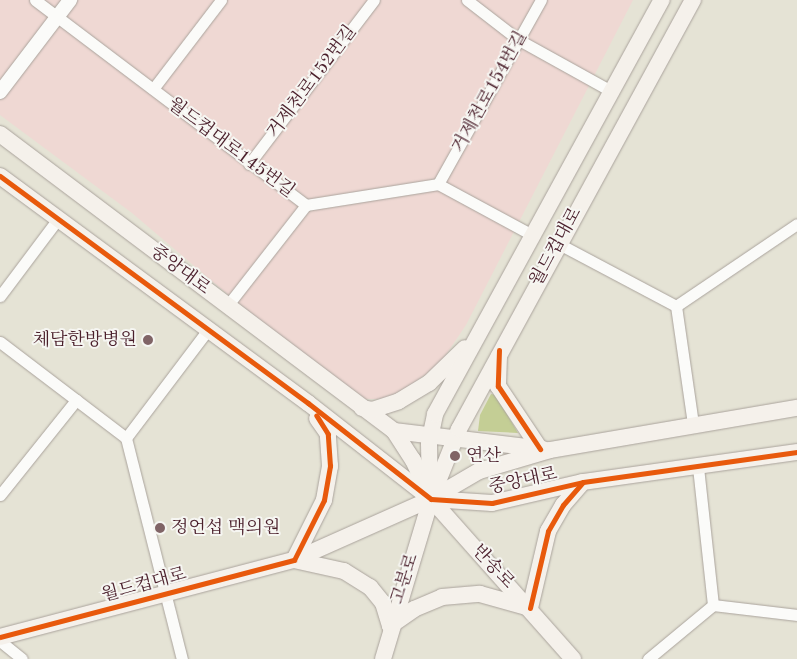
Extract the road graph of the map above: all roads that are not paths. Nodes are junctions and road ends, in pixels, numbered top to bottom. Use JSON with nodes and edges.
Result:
{"nodes":[{"id":1,"x":35,"y":0,"type":"edge"},
{"id":2,"x":70,"y":0,"type":"edge"},
{"id":3,"x":221,"y":0,"type":"edge"},
{"id":4,"x":374,"y":0,"type":"edge"},
{"id":5,"x":467,"y":0,"type":"edge"},
{"id":6,"x":541,"y":0,"type":"edge"},
{"id":7,"x":662,"y":0,"type":"edge"},
{"id":8,"x":693,"y":0,"type":"edge"},
{"id":9,"x":57,"y":17,"type":"junction"},
{"id":10,"x":519,"y":40,"type":"junction"},
{"id":11,"x":153,"y":89,"type":"junction"},
{"id":12,"x":0,"y":92,"type":"edge"},
{"id":13,"x":613,"y":92,"type":"junction"},
{"id":14,"x":0,"y":134,"type":"edge"},
{"id":15,"x":250,"y":164,"type":"junction"},
{"id":16,"x":0,"y":176,"type":"edge"},
{"id":17,"x":438,"y":184,"type":"junction"},
{"id":18,"x":306,"y":205,"type":"junction"},
{"id":19,"x":57,"y":220,"type":"junction"},
{"id":20,"x":797,"y":224,"type":"edge"},
{"id":21,"x":534,"y":236,"type":"junction"},
{"id":22,"x":559,"y":244,"type":"junction"},
{"id":23,"x":0,"y":296,"type":"edge"},
{"id":24,"x":227,"y":306,"type":"junction"},
{"id":25,"x":676,"y":306,"type":"junction"},
{"id":26,"x":485,"y":326,"type":"junction"},
{"id":27,"x":207,"y":331,"type":"junction"},
{"id":28,"x":0,"y":342,"type":"edge"},
{"id":29,"x":499,"y":350,"type":"junction"},
{"id":30,"x":76,"y":400,"type":"junction"},
{"id":31,"x":308,"y":403,"type":"junction"},
{"id":32,"x":362,"y":408,"type":"junction"},
{"id":33,"x":797,"y":408,"type":"edge"},
{"id":34,"x":693,"y":424,"type":"junction"},
{"id":35,"x":394,"y":431,"type":"junction"},
{"id":36,"x":431,"y":436,"type":"junction"},
{"id":37,"x":126,"y":438,"type":"junction"},
{"id":38,"x":455,"y":439,"type":"junction"},
{"id":39,"x":545,"y":449,"type":"junction"},
{"id":40,"x":797,"y":452,"type":"edge"},
{"id":41,"x":698,"y":467,"type":"junction"},
{"id":42,"x":583,"y":482,"type":"junction"},
{"id":43,"x":0,"y":495,"type":"edge"},
{"id":44,"x":431,"y":499,"type":"junction"},
{"id":45,"x":294,"y":560,"type":"junction"},
{"id":46,"x":167,"y":593,"type":"junction"},
{"id":47,"x":713,"y":605,"type":"junction"},
{"id":48,"x":530,"y":608,"type":"junction"},
{"id":49,"x":797,"y":615,"type":"edge"},
{"id":50,"x":390,"y":626,"type":"junction"},
{"id":51,"x":0,"y":639,"type":"edge"},
{"id":52,"x":22,"y":659,"type":"edge"},
{"id":53,"x":182,"y":659,"type":"edge"},
{"id":54,"x":382,"y":659,"type":"edge"},
{"id":55,"x":573,"y":659,"type":"edge"},
{"id":56,"x":648,"y":659,"type":"edge"}],
"edges":[{"from":1,"to":9,"type":"street","name":"월드컵대로145번길"},
{"from":2,"to":9,"type":"street"},
{"from":3,"to":11,"type":"street"},
{"from":4,"to":15,"type":"street","name":"거제천로152번길"},
{"from":5,"to":10,"type":"street"},
{"from":6,"to":10,"type":"street","name":"거제천로154번길"},
{"from":7,"to":13,"type":"main road","name":"월드컵대로"},
{"from":8,"to":22,"type":"main road","name":"월드컵대로"},
{"from":9,"to":11,"type":"street","name":"월드컵대로145번길"},
{"from":9,"to":12,"type":"street"},
{"from":10,"to":13,"type":"street"},
{"from":10,"to":17,"type":"street","name":"거제천로154번길"},
{"from":11,"to":15,"type":"street","name":"월드컵대로145번길"},
{"from":13,"to":21,"type":"main road","name":"월드컵대로"},
{"from":14,"to":24,"type":"main road","name":"중앙대로"},
{"from":15,"to":18,"type":"street","name":"월드컵대로145번길"},
{"from":16,"to":19,"type":"main road","name":"중앙대로"},
{"from":17,"to":18,"type":"street","name":"월드컵대로145번길"},
{"from":17,"to":21,"type":"street"},
{"from":18,"to":24,"type":"street"},
{"from":19,"to":23,"type":"street"},
{"from":19,"to":27,"type":"main road","name":"중앙대로"},
{"from":20,"to":25,"type":"street"},
{"from":21,"to":26,"type":"main road","name":"월드컵대로"},
{"from":22,"to":25,"type":"street"},
{"from":22,"to":29,"type":"main road","name":"월드컵대로"},
{"from":24,"to":32,"type":"main road","name":"중앙대로"},
{"from":25,"to":34,"type":"street"},
{"from":26,"to":32,"type":"main road"},
{"from":26,"to":36,"type":"main road","name":"월드컵대로"},
{"from":27,"to":31,"type":"main road","name":"중앙대로"},
{"from":27,"to":37,"type":"street"},
{"from":28,"to":30,"type":"street"},
{"from":29,"to":38,"type":"main road","name":"월드컵대로"},
{"from":29,"to":39,"type":"main road"},
{"from":30,"to":37,"type":"street"},
{"from":30,"to":43,"type":"street"},
{"from":31,"to":44,"type":"main road","name":"중앙대로"},
{"from":31,"to":45,"type":"main road"},
{"from":32,"to":35,"type":"main road","name":"중앙대로"},
{"from":33,"to":34,"type":"main road","name":"중앙대로"},
{"from":34,"to":39,"type":"main road","name":"중앙대로"},
{"from":35,"to":36,"type":"main road"},
{"from":35,"to":44,"type":"main road","name":"중앙대로"},
{"from":36,"to":38,"type":"main road"},
{"from":36,"to":44,"type":"main road","name":"월드컵대로"},
{"from":37,"to":46,"type":"street"},
{"from":38,"to":39,"type":"main road"},
{"from":38,"to":44,"type":"main road","name":"월드컵대로"},
{"from":39,"to":44,"type":"main road","name":"중앙대로"},
{"from":40,"to":41,"type":"main road","name":"중앙대로"},
{"from":41,"to":42,"type":"main road","name":"중앙대로"},
{"from":41,"to":47,"type":"street"},
{"from":42,"to":44,"type":"main road","name":"중앙대로"},
{"from":42,"to":48,"type":"main road"},
{"from":44,"to":45,"type":"main road","name":"월드컵대로"},
{"from":44,"to":48,"type":"main road","name":"반송로"},
{"from":44,"to":50,"type":"main road","name":"고분로"},
{"from":45,"to":46,"type":"main road","name":"월드컵대로"},
{"from":45,"to":50,"type":"main road"},
{"from":46,"to":51,"type":"main road","name":"월드컵대로"},
{"from":46,"to":53,"type":"street"},
{"from":47,"to":49,"type":"street"},
{"from":47,"to":56,"type":"street"},
{"from":48,"to":50,"type":"main road"},
{"from":48,"to":55,"type":"main road","name":"반송로"},
{"from":50,"to":54,"type":"main road","name":"고분로"},
{"from":51,"to":52,"type":"street"}]}
